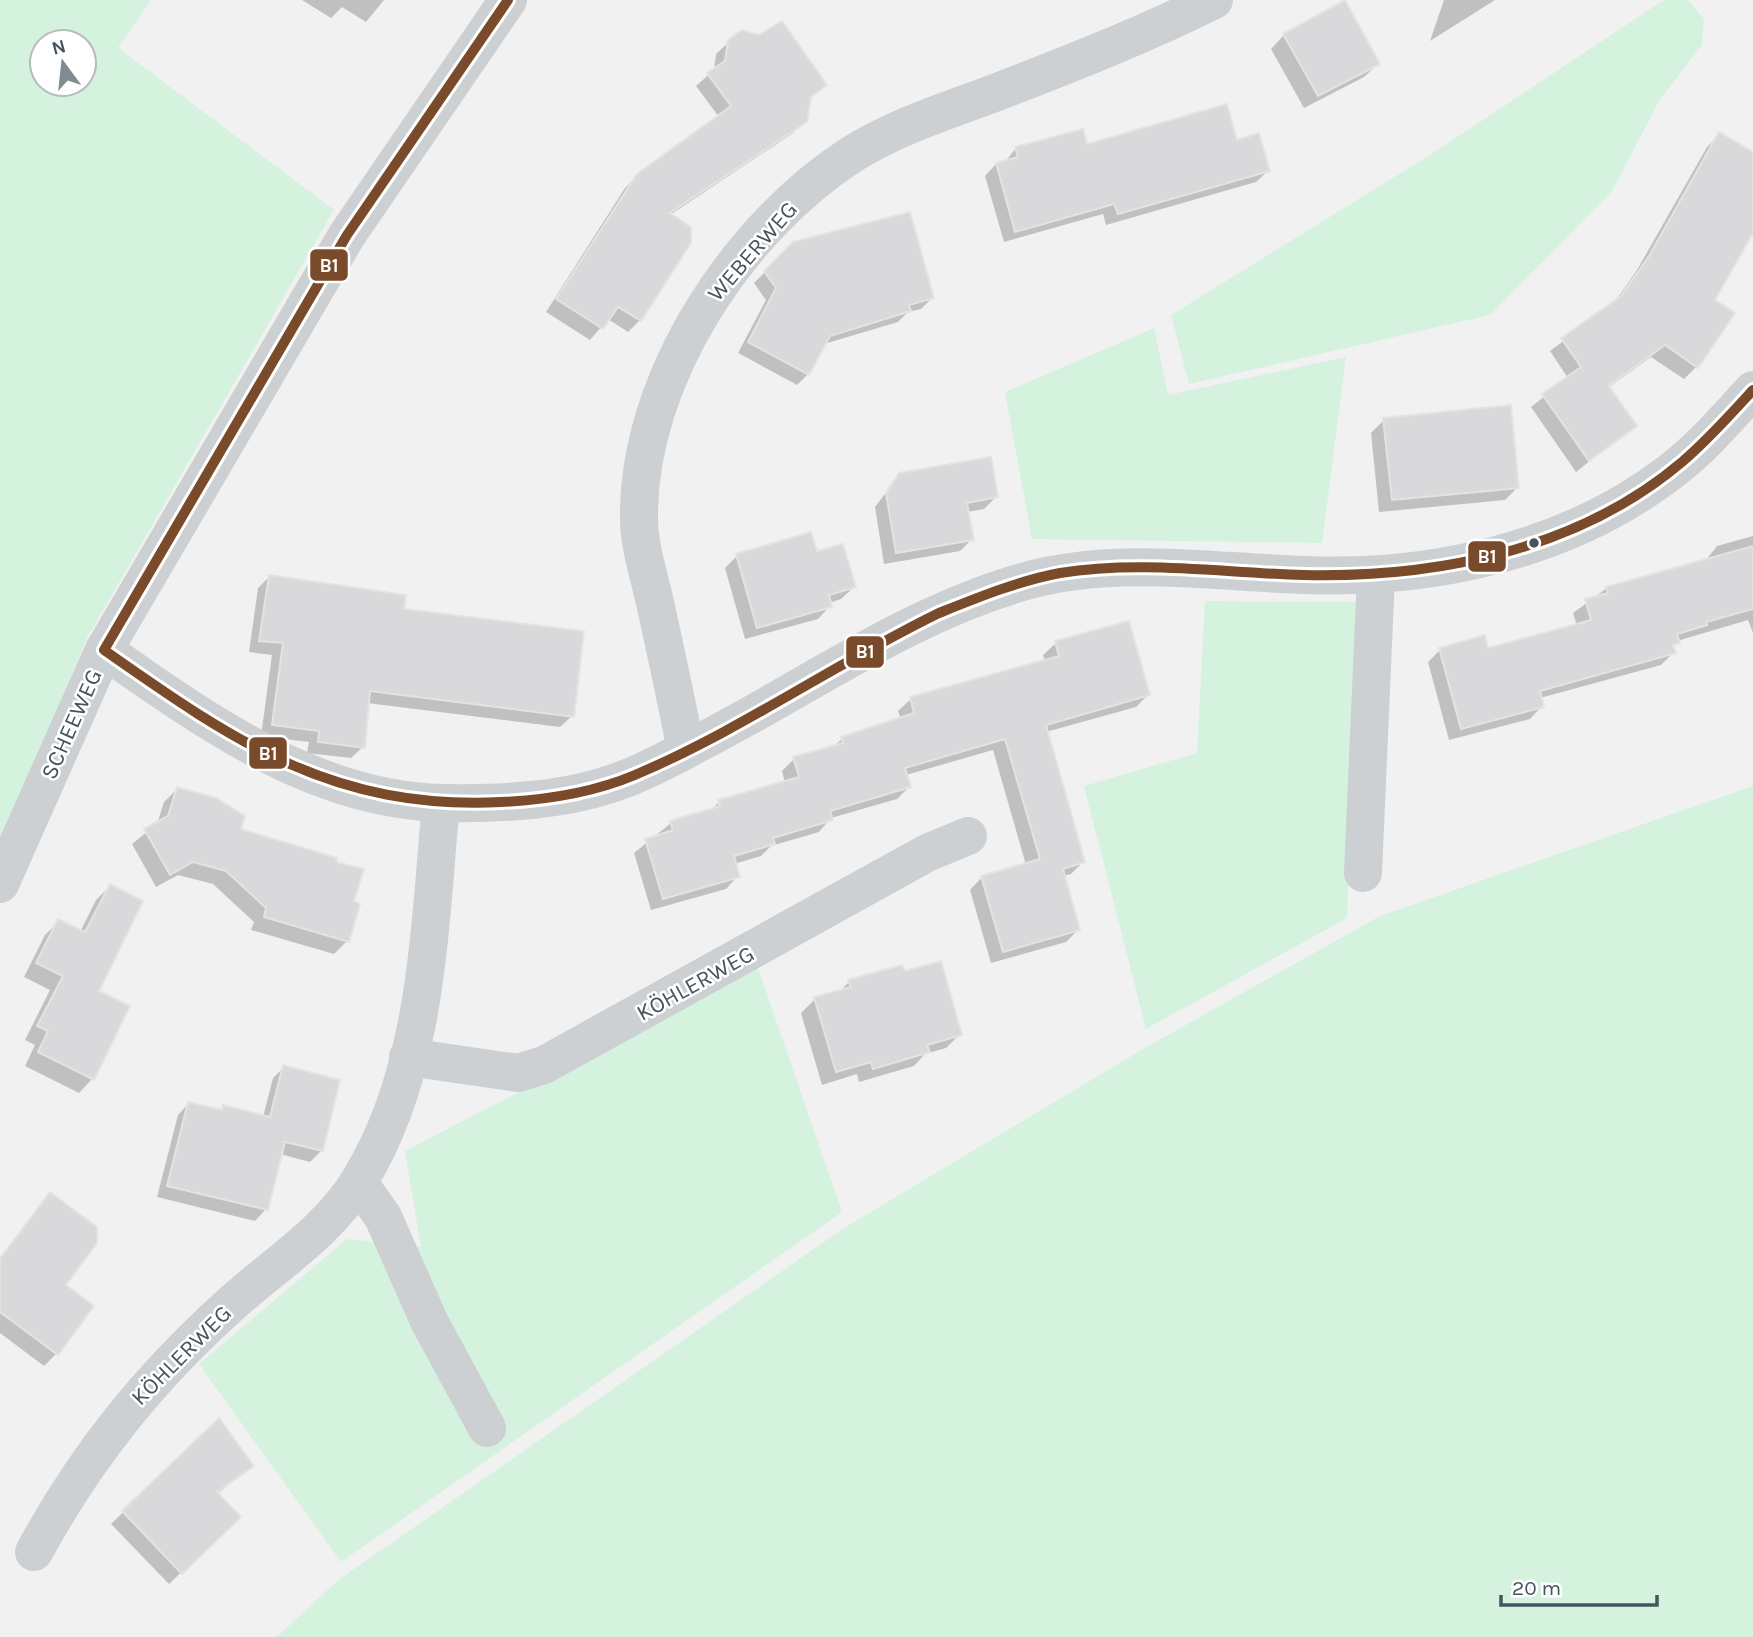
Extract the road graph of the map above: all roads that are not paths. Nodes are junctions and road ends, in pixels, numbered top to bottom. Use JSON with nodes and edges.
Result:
{"nodes":[{"id":1,"x":508,"y":0,"type":"edge"},
{"id":2,"x":1214,"y":0,"type":"edge"},
{"id":3,"x":1753,"y":390,"type":"edge"},
{"id":4,"x":1376,"y":576,"type":"junction"},
{"id":5,"x":104,"y":650,"type":"junction"},
{"id":6,"x":687,"y":750,"type":"junction"},
{"id":7,"x":441,"y":803,"type":"junction"},
{"id":8,"x":968,"y":836,"type":"dead end"},
{"id":9,"x":1363,"y":873,"type":"dead end"},
{"id":10,"x":0,"y":884,"type":"edge"},
{"id":11,"x":408,"y":1057,"type":"junction"},
{"id":12,"x":359,"y":1183,"type":"junction"},
{"id":13,"x":487,"y":1428,"type":"dead end"},
{"id":14,"x":34,"y":1552,"type":"dead end"}],
"edges":[{"from":1,"to":5,"type":"street","name":"SCHEEWEG"},
{"from":2,"to":6,"type":"street","name":"WEBERWEG"},
{"from":3,"to":4,"type":"street"},
{"from":4,"to":6,"type":"street"},
{"from":4,"to":9,"type":"street"},
{"from":5,"to":7,"type":"street"},
{"from":5,"to":10,"type":"street","name":"SCHEEWEG"},
{"from":6,"to":7,"type":"street"},
{"from":7,"to":11,"type":"street","name":"KÖHLERWEG"},
{"from":8,"to":11,"type":"street","name":"KÖHLERWEG"},
{"from":11,"to":12,"type":"street","name":"KÖHLERWEG"},
{"from":12,"to":13,"type":"street"},
{"from":12,"to":14,"type":"street","name":"KÖHLERWEG"}]}
